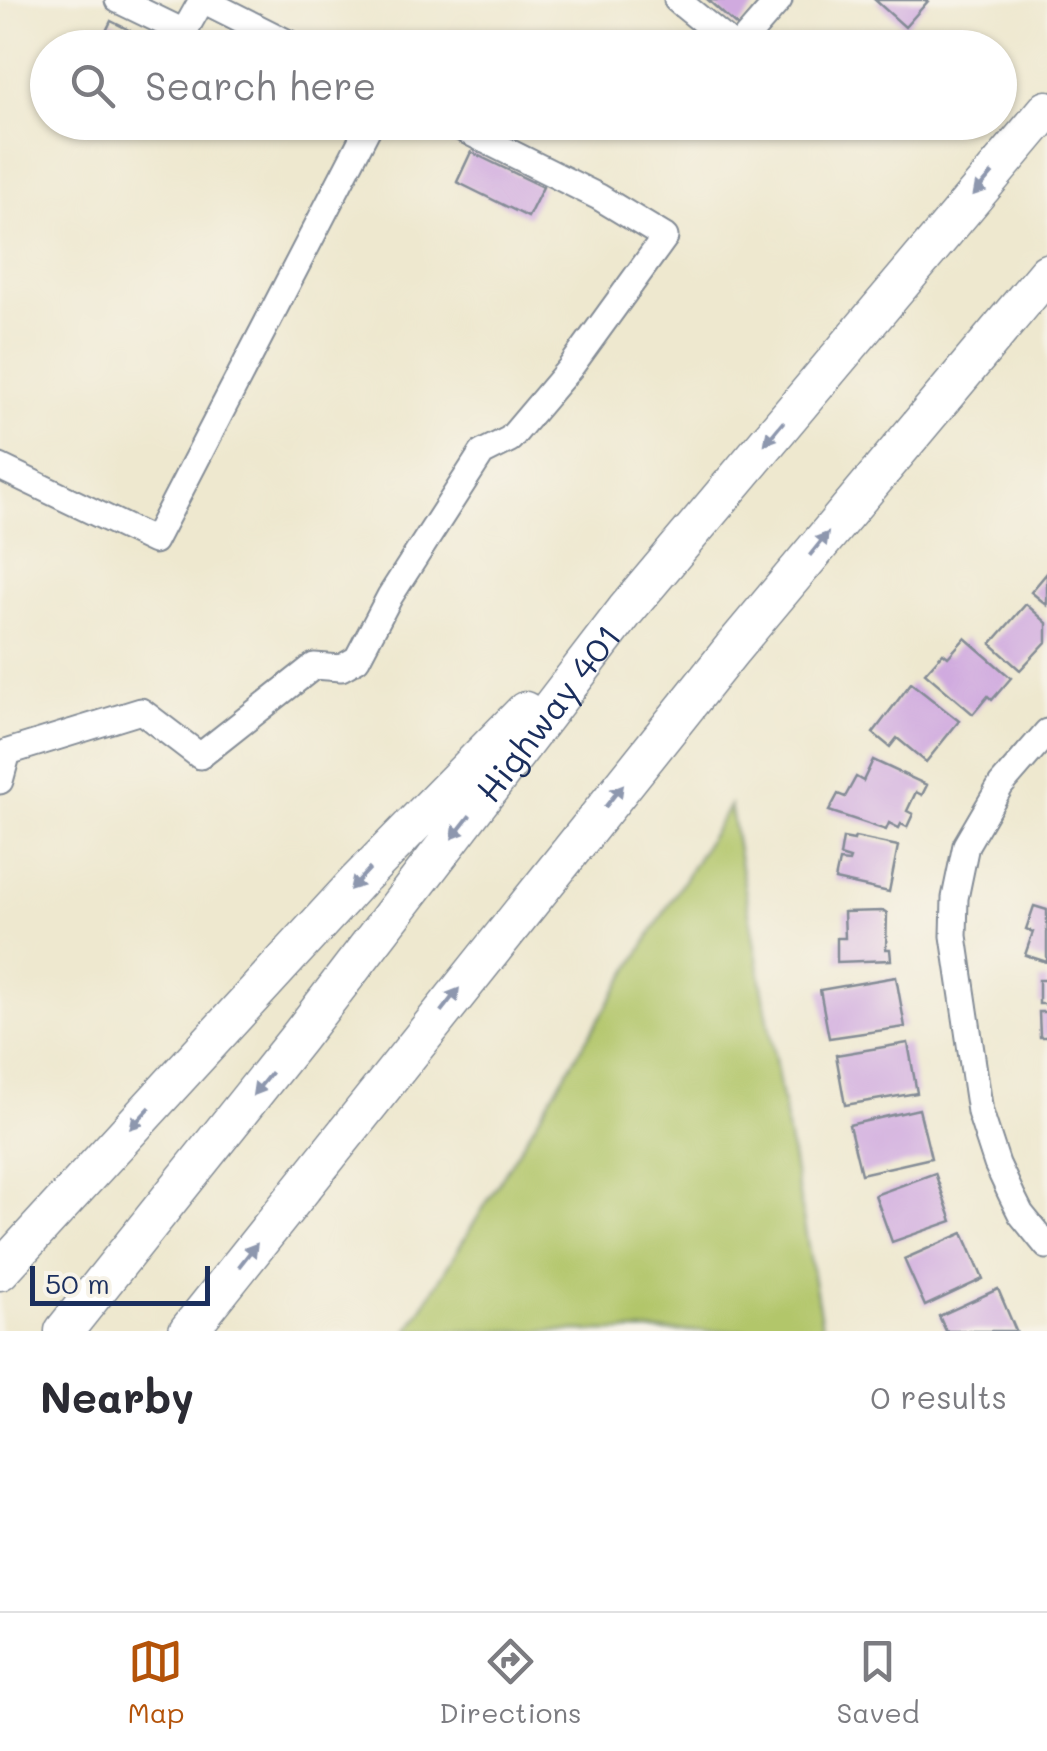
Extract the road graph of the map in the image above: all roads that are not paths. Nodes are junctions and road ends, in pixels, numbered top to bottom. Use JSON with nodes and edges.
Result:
{"nodes":[{"id":1,"x":118,"y":0,"type":"edge"},
{"id":2,"x":202,"y":0,"type":"edge"},
{"id":3,"x":677,"y":0,"type":"edge"},
{"id":4,"x":779,"y":0,"type":"edge"},
{"id":5,"x":180,"y":30,"type":"edge"},
{"id":6,"x":185,"y":30,"type":"edge"},
{"id":7,"x":262,"y":30,"type":"edge"},
{"id":8,"x":714,"y":30,"type":"edge"},
{"id":9,"x":752,"y":30,"type":"edge"},
{"id":10,"x":1047,"y":110,"type":"edge"},
{"id":11,"x":362,"y":140,"type":"edge"},
{"id":12,"x":485,"y":140,"type":"edge"},
{"id":13,"x":1047,"y":273,"type":"edge"},
{"id":14,"x":0,"y":467,"type":"edge"},
{"id":15,"x":626,"y":610,"type":"junction"},
{"id":16,"x":1047,"y":732,"type":"edge"},
{"id":17,"x":0,"y":781,"type":"edge"},
{"id":18,"x":1047,"y":1246,"type":"edge"},
{"id":19,"x":0,"y":1271,"type":"edge"},
{"id":20,"x":64,"y":1331,"type":"edge"},
{"id":21,"x":188,"y":1331,"type":"edge"}],
"edges":[{"from":1,"to":5,"type":"street"},
{"from":2,"to":6,"type":"street"},
{"from":2,"to":7,"type":"street"},
{"from":3,"to":8,"type":"street"},
{"from":4,"to":9,"type":"street"},
{"from":10,"to":15,"type":"highway","name":"Highway 401","one_way":true},
{"from":11,"to":14,"type":"street"},
{"from":12,"to":17,"type":"street"},
{"from":21,"to":13,"type":"highway","one_way":true},
{"from":15,"to":19,"type":"highway","one_way":true},
{"from":15,"to":20,"type":"highway","name":"Highway 401","one_way":true},
{"from":16,"to":18,"type":"street"}]}
